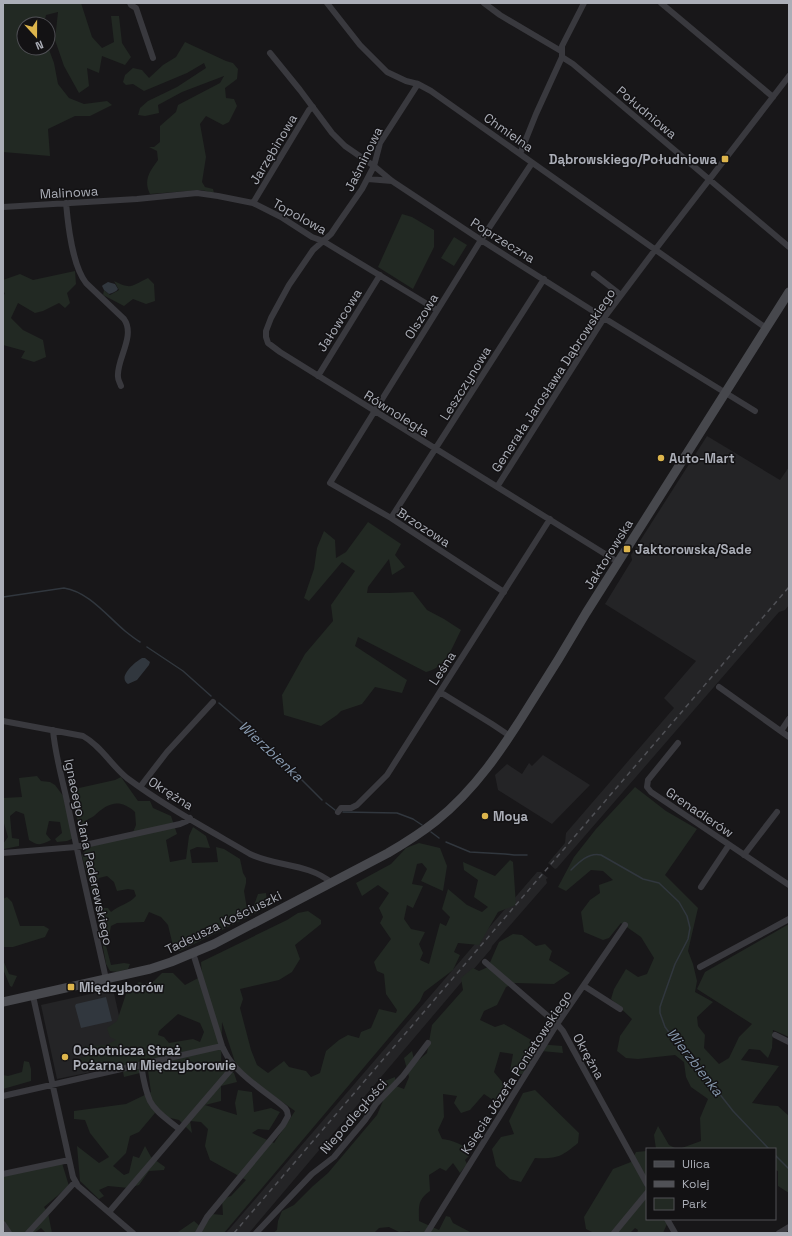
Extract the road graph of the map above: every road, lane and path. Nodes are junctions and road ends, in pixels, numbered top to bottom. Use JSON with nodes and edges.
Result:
{"nodes":[{"id":1,"x":130,"y":3,"type":"edge"},
{"id":2,"x":327,"y":3,"type":"edge"},
{"id":3,"x":584,"y":3,"type":"edge"},
{"id":4,"x":661,"y":3,"type":"edge"},
{"id":5,"x":488,"y":4,"type":"edge"},
{"id":6,"x":270,"y":53,"type":"dead end"},
{"id":7,"x":562,"y":54,"type":"junction"},
{"id":8,"x":153,"y":58,"type":"dead end"},
{"id":9,"x":789,"y":76,"type":"edge"},
{"id":10,"x":418,"y":84,"type":"junction"},
{"id":11,"x":773,"y":98,"type":"junction"},
{"id":12,"x":313,"y":107,"type":"junction"},
{"id":13,"x":520,"y":154,"type":"junction"},
{"id":14,"x":532,"y":163,"type":"junction"},
{"id":15,"x":374,"y":166,"type":"junction"},
{"id":16,"x":368,"y":179,"type":"junction"},
{"id":17,"x":710,"y":179,"type":"junction"},
{"id":18,"x":392,"y":181,"type":"junction"},
{"id":19,"x":136,"y":199,"type":"joint"},
{"id":20,"x":66,"y":203,"type":"junction"},
{"id":21,"x":253,"y":203,"type":"junction"},
{"id":22,"x":3,"y":207,"type":"edge"},
{"id":23,"x":481,"y":240,"type":"junction"},
{"id":24,"x":323,"y":241,"type":"junction"},
{"id":25,"x":789,"y":247,"type":"edge"},
{"id":26,"x":655,"y":250,"type":"junction"},
{"id":27,"x":594,"y":274,"type":"dead end"},
{"id":28,"x":380,"y":275,"type":"junction"},
{"id":29,"x":544,"y":279,"type":"junction"},
{"id":30,"x":789,"y":292,"type":"edge"},
{"id":31,"x":621,"y":295,"type":"junction"},
{"id":32,"x":437,"y":310,"type":"junction"},
{"id":33,"x":604,"y":318,"type":"junction"},
{"id":34,"x":766,"y":328,"type":"junction"},
{"id":35,"x":318,"y":376,"type":"junction"},
{"id":36,"x":121,"y":386,"type":"dead end"},
{"id":37,"x":725,"y":393,"type":"junction"},
{"id":38,"x":755,"y":411,"type":"dead end"},
{"id":39,"x":374,"y":412,"type":"junction"},
{"id":40,"x":435,"y":449,"type":"junction"},
{"id":41,"x":330,"y":483,"type":"joint"},
{"id":42,"x":497,"y":487,"type":"junction"},
{"id":43,"x":391,"y":518,"type":"junction"},
{"id":44,"x":550,"y":519,"type":"junction"},
{"id":45,"x":618,"y":562,"type":"junction"},
{"id":46,"x":504,"y":592,"type":"junction"},
{"id":47,"x":719,"y":688,"type":"dead end"},
{"id":48,"x":440,"y":692,"type":"junction"},
{"id":49,"x":213,"y":702,"type":"dead end"},
{"id":50,"x":789,"y":719,"type":"edge"},
{"id":51,"x":3,"y":721,"type":"edge"},
{"id":52,"x":53,"y":730,"type":"junction"},
{"id":53,"x":781,"y":731,"type":"junction"},
{"id":54,"x":510,"y":736,"type":"junction"},
{"id":55,"x":789,"y":737,"type":"edge"},
{"id":56,"x":678,"y":743,"type":"dead end"},
{"id":57,"x":140,"y":787,"type":"junction"},
{"id":58,"x":338,"y":812,"type":"dead end"},
{"id":59,"x":777,"y":812,"type":"dead end"},
{"id":60,"x":190,"y":818,"type":"junction"},
{"id":61,"x":437,"y":821,"type":"joint"},
{"id":62,"x":729,"y":845,"type":"junction"},
{"id":63,"x":76,"y":846,"type":"junction"},
{"id":64,"x":3,"y":853,"type":"edge"},
{"id":65,"x":744,"y":855,"type":"junction"},
{"id":66,"x":332,"y":882,"type":"junction"},
{"id":67,"x":789,"y":885,"type":"edge"},
{"id":68,"x":701,"y":887,"type":"dead end"},
{"id":69,"x":789,"y":919,"type":"edge"},
{"id":70,"x":625,"y":925,"type":"dead end"},
{"id":71,"x":193,"y":953,"type":"junction"},
{"id":72,"x":485,"y":962,"type":"dead end"},
{"id":73,"x":700,"y":967,"type":"dead end"},
{"id":74,"x":106,"y":979,"type":"junction"},
{"id":75,"x":584,"y":986,"type":"junction"},
{"id":76,"x":33,"y":996,"type":"junction"},
{"id":77,"x":3,"y":1002,"type":"edge"},
{"id":78,"x":620,"y":1009,"type":"dead end"},
{"id":79,"x":557,"y":1024,"type":"junction"},
{"id":80,"x":776,"y":1035,"type":"dead end"},
{"id":81,"x":789,"y":1042,"type":"edge"},
{"id":82,"x":428,"y":1043,"type":"dead end"},
{"id":83,"x":222,"y":1046,"type":"junction"},
{"id":84,"x":141,"y":1065,"type":"junction"},
{"id":85,"x":234,"y":1066,"type":"junction"},
{"id":86,"x":52,"y":1084,"type":"junction"},
{"id":87,"x":3,"y":1096,"type":"edge"},
{"id":88,"x":179,"y":1129,"type":"junction"},
{"id":89,"x":69,"y":1160,"type":"junction"},
{"id":90,"x":3,"y":1174,"type":"edge"},
{"id":91,"x":75,"y":1182,"type":"junction"},
{"id":92,"x":646,"y":1182,"type":"edge"},
{"id":93,"x":646,"y":1193,"type":"edge"},
{"id":94,"x":109,"y":1212,"type":"junction"},
{"id":95,"x":668,"y":1220,"type":"edge"},
{"id":96,"x":3,"y":1224,"type":"edge"},
{"id":97,"x":789,"y":1227,"type":"edge"},
{"id":98,"x":9,"y":1233,"type":"edge"},
{"id":99,"x":28,"y":1233,"type":"edge"},
{"id":100,"x":133,"y":1233,"type":"edge"},
{"id":101,"x":198,"y":1233,"type":"edge"},
{"id":102,"x":256,"y":1233,"type":"edge"},
{"id":103,"x":427,"y":1233,"type":"edge"},
{"id":104,"x":614,"y":1233,"type":"edge"},
{"id":105,"x":675,"y":1233,"type":"edge"},
{"id":106,"x":779,"y":1233,"type":"edge"}],
"edges":[{"from":1,"to":8,"type":"street"},
{"from":2,"to":10,"type":"street","name":"Chmielna"},
{"from":3,"to":7,"type":"street"},
{"from":4,"to":11,"type":"street"},
{"from":5,"to":7,"type":"street","name":"Południowa"},
{"from":6,"to":12,"type":"street","name":"Poprzeczna"},
{"from":7,"to":13,"type":"street"},
{"from":7,"to":17,"type":"street","name":"Południowa"},
{"from":9,"to":11,"type":"street","name":"Generała Jarosława Dąbrowskiego"},
{"from":10,"to":13,"type":"street","name":"Chmielna"},
{"from":10,"to":15,"type":"street","name":"Jaśminowa"},
{"from":11,"to":17,"type":"street","name":"Generała Jarosława Dąbrowskiego"},
{"from":12,"to":15,"type":"street","name":"Poprzeczna"},
{"from":12,"to":21,"type":"street","name":"Jarzębinowa"},
{"from":13,"to":14,"type":"street","name":"Chmielna"},
{"from":14,"to":23,"type":"street","name":"Olszowa"},
{"from":14,"to":26,"type":"street","name":"Chmielna"},
{"from":15,"to":16,"type":"street","name":"Jaśminowa"},
{"from":15,"to":18,"type":"street","name":"Poprzeczna"},
{"from":16,"to":18,"type":"street"},
{"from":16,"to":24,"type":"street","name":"Jaśminowa"},
{"from":17,"to":25,"type":"street","name":"Południowa"},
{"from":17,"to":26,"type":"street","name":"Generała Jarosława Dąbrowskiego"},
{"from":18,"to":23,"type":"street","name":"Poprzeczna"},
{"from":19,"to":20,"type":"street","name":"Malinowa"},
{"from":19,"to":21,"type":"street","name":"Topolowa"},
{"from":20,"to":22,"type":"street","name":"Malinowa"},
{"from":20,"to":36,"type":"street"},
{"from":21,"to":24,"type":"street","name":"Topolowa"},
{"from":23,"to":29,"type":"street","name":"Poprzeczna"},
{"from":23,"to":32,"type":"street","name":"Olszowa"},
{"from":24,"to":28,"type":"street","name":"Topolowa"},
{"from":24,"to":35,"type":"street","name":"Równoległa"},
{"from":26,"to":31,"type":"street","name":"Generała Jarosława Dąbrowskiego"},
{"from":26,"to":34,"type":"street","name":"Chmielna"},
{"from":27,"to":31,"type":"street"},
{"from":28,"to":32,"type":"street","name":"Topolowa"},
{"from":28,"to":35,"type":"street","name":"Jałowcowa"},
{"from":29,"to":33,"type":"street","name":"Poprzeczna"},
{"from":29,"to":40,"type":"street","name":"Leszczynowa"},
{"from":30,"to":34,"type":"main road","name":"Jaktorowska"},
{"from":31,"to":33,"type":"street","name":"Generała Jarosława Dąbrowskiego"},
{"from":32,"to":39,"type":"street","name":"Olszowa"},
{"from":33,"to":37,"type":"street","name":"Poprzeczna"},
{"from":33,"to":42,"type":"street","name":"Generała Jarosława Dąbrowskiego"},
{"from":34,"to":37,"type":"main road","name":"Jaktorowska"},
{"from":35,"to":39,"type":"street","name":"Równoległa"},
{"from":37,"to":38,"type":"street","name":"Poprzeczna"},
{"from":37,"to":45,"type":"main road","name":"Jaktorowska"},
{"from":39,"to":40,"type":"street","name":"Równoległa"},
{"from":39,"to":41,"type":"street","name":"Olszowa"},
{"from":40,"to":42,"type":"street","name":"Równoległa"},
{"from":40,"to":43,"type":"street","name":"Leszczynowa"},
{"from":41,"to":43,"type":"street","name":"Brzozowa"},
{"from":42,"to":44,"type":"street","name":"Równoległa"},
{"from":43,"to":46,"type":"street","name":"Brzozowa"},
{"from":44,"to":45,"type":"street","name":"Równoległa"},
{"from":44,"to":46,"type":"street","name":"Leśna"},
{"from":45,"to":54,"type":"main road","name":"Jaktorowska"},
{"from":46,"to":48,"type":"street","name":"Leśna"},
{"from":47,"to":53,"type":"street"},
{"from":48,"to":54,"type":"street"},
{"from":48,"to":58,"type":"street","name":"Leśna"},
{"from":49,"to":57,"type":"street"},
{"from":50,"to":53,"type":"street"},
{"from":51,"to":52,"type":"street","name":"Okrężna"},
{"from":52,"to":57,"type":"street","name":"Okrężna"},
{"from":52,"to":63,"type":"street","name":"Ignacego Jana Paderewskiego"},
{"from":53,"to":55,"type":"street"},
{"from":54,"to":61,"type":"main road","name":"Jaktorowska"},
{"from":56,"to":62,"type":"street","name":"Grenadierów"},
{"from":57,"to":60,"type":"street","name":"Okrężna"},
{"from":59,"to":65,"type":"street"},
{"from":60,"to":63,"type":"street"},
{"from":60,"to":66,"type":"street","name":"Okrężna"},
{"from":61,"to":66,"type":"main road","name":"Tadeusza Kościuszki"},
{"from":62,"to":65,"type":"street","name":"Grenadierów"},
{"from":62,"to":68,"type":"street"},
{"from":63,"to":64,"type":"street"},
{"from":63,"to":74,"type":"street","name":"Ignacego Jana Paderewskiego"},
{"from":65,"to":67,"type":"street","name":"Grenadierów"},
{"from":66,"to":71,"type":"main road","name":"Tadeusza Kościuszki"},
{"from":69,"to":73,"type":"street"},
{"from":70,"to":75,"type":"street","name":"Księcia Józefa Poniatowskiego"},
{"from":71,"to":74,"type":"main road","name":"Tadeusza Kościuszki"},
{"from":71,"to":83,"type":"street"},
{"from":72,"to":79,"type":"street","name":"Okrężna"},
{"from":74,"to":76,"type":"main road","name":"Tadeusza Kościuszki"},
{"from":75,"to":78,"type":"street"},
{"from":75,"to":79,"type":"street","name":"Księcia Józefa Poniatowskiego"},
{"from":76,"to":77,"type":"main road","name":"Tadeusza Kościuszki"},
{"from":76,"to":86,"type":"street"},
{"from":79,"to":92,"type":"street","name":"Okrężna"},
{"from":79,"to":103,"type":"street","name":"Księcia Józefa Poniatowskiego"},
{"from":80,"to":81,"type":"street"},
{"from":82,"to":102,"type":"street","name":"Niepodległości"},
{"from":83,"to":84,"type":"street"},
{"from":83,"to":85,"type":"street"},
{"from":84,"to":86,"type":"street"},
{"from":84,"to":88,"type":"street"},
{"from":85,"to":88,"type":"street"},
{"from":85,"to":101,"type":"street"},
{"from":86,"to":87,"type":"street"},
{"from":86,"to":89,"type":"street"},
{"from":88,"to":94,"type":"street"},
{"from":89,"to":90,"type":"street"},
{"from":89,"to":91,"type":"street"},
{"from":91,"to":94,"type":"street"},
{"from":91,"to":99,"type":"street"},
{"from":93,"to":104,"type":"street"},
{"from":94,"to":100,"type":"street"},
{"from":95,"to":105,"type":"street"},
{"from":96,"to":98,"type":"street"},
{"from":97,"to":106,"type":"street"}]}
